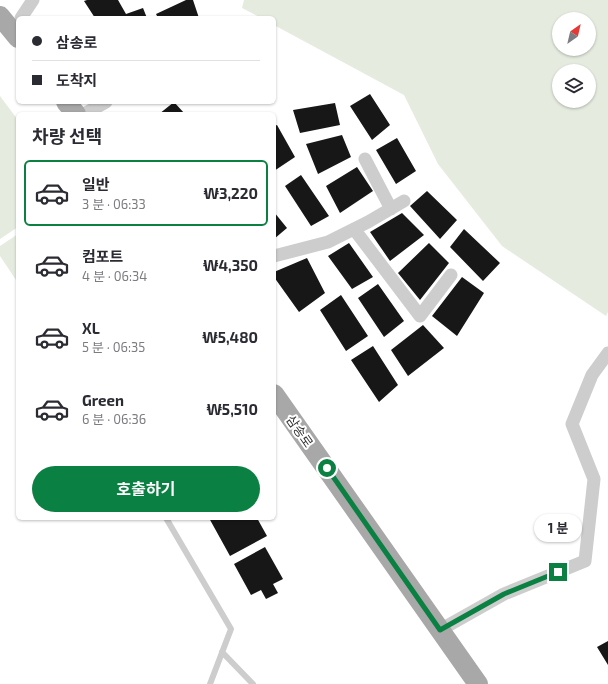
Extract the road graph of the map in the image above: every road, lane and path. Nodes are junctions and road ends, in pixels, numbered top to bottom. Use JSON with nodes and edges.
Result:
{"nodes":[{"id":1,"x":33,"y":0,"type":"edge"},
{"id":2,"x":21,"y":16,"type":"edge"},
{"id":3,"x":68,"y":104,"type":"edge"},
{"id":4,"x":102,"y":104,"type":"edge"},
{"id":5,"x":74,"y":112,"type":"edge"},
{"id":6,"x":88,"y":112,"type":"edge"},
{"id":7,"x":365,"y":159,"type":"dead end"},
{"id":8,"x":404,"y":201,"type":"dead end"},
{"id":9,"x":391,"y":209,"type":"junction"},
{"id":10,"x":354,"y":229,"type":"junction"},
{"id":11,"x":276,"y":255,"type":"edge"},
{"id":12,"x":451,"y":275,"type":"dead end"},
{"id":13,"x":608,"y":353,"type":"edge"},
{"id":14,"x":276,"y":397,"type":"edge"},
{"id":15,"x":167,"y":520,"type":"edge"},
{"id":16,"x":440,"y":630,"type":"junction"},
{"id":17,"x":222,"y":652,"type":"junction"},
{"id":18,"x":210,"y":684,"type":"edge"},
{"id":19,"x":253,"y":684,"type":"edge"},
{"id":20,"x":478,"y":684,"type":"edge"}],
"edges":[{"from":1,"to":2,"type":"street"},
{"from":3,"to":5,"type":"main road"},
{"from":4,"to":6,"type":"street"},
{"from":7,"to":9,"type":"street"},
{"from":8,"to":9,"type":"street"},
{"from":9,"to":10,"type":"street"},
{"from":10,"to":11,"type":"street"},
{"from":10,"to":12,"type":"street"},
{"from":13,"to":16,"type":"street"},
{"from":14,"to":16,"type":"main road","name":"삼송로"},
{"from":15,"to":17,"type":"lane"},
{"from":16,"to":20,"type":"main road","name":"삼송로"},
{"from":17,"to":18,"type":"lane"},
{"from":17,"to":19,"type":"lane"}]}
